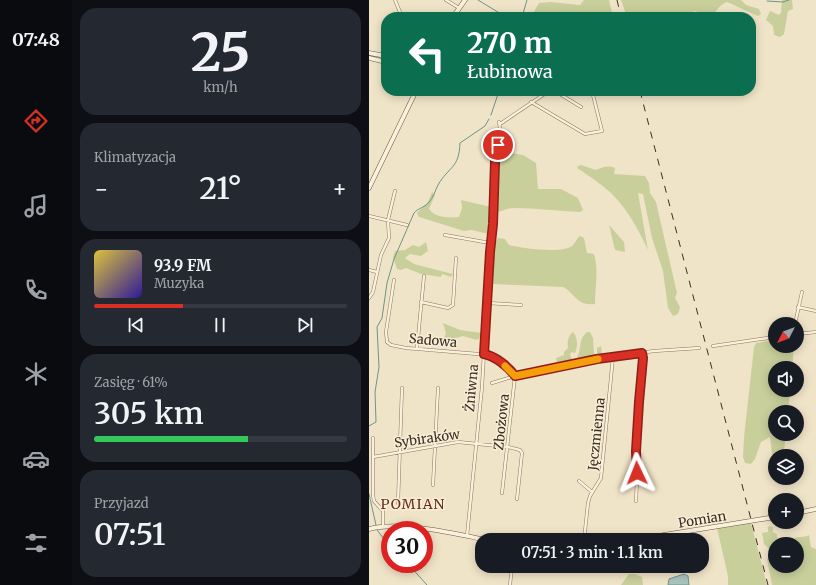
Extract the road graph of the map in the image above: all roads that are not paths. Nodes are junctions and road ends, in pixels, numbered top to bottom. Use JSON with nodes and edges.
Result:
{"nodes":[{"id":1,"x":395,"y":0,"type":"edge"},
{"id":2,"x":446,"y":0,"type":"edge"},
{"id":3,"x":465,"y":0,"type":"edge"},
{"id":4,"x":459,"y":8,"type":"junction"},
{"id":5,"x":400,"y":12,"type":"edge"},
{"id":6,"x":456,"y":12,"type":"edge"},
{"id":7,"x":369,"y":53,"type":"edge"},
{"id":8,"x":381,"y":55,"type":"edge"},
{"id":9,"x":369,"y":58,"type":"edge"},
{"id":10,"x":381,"y":61,"type":"edge"},
{"id":11,"x":411,"y":96,"type":"edge"},
{"id":12,"x":413,"y":96,"type":"edge"},
{"id":13,"x":541,"y":96,"type":"edge"},
{"id":14,"x":563,"y":96,"type":"edge"},
{"id":15,"x":593,"y":96,"type":"edge"},
{"id":16,"x":410,"y":102,"type":"junction"},
{"id":17,"x":531,"y":102,"type":"junction"},
{"id":18,"x":581,"y":107,"type":"dead end"},
{"id":19,"x":369,"y":188,"type":"edge"},
{"id":20,"x":395,"y":191,"type":"dead end"},
{"id":21,"x":369,"y":216,"type":"edge"},
{"id":22,"x":388,"y":220,"type":"junction"},
{"id":23,"x":407,"y":224,"type":"dead end"},
{"id":24,"x":445,"y":235,"type":"dead end"},
{"id":25,"x":490,"y":243,"type":"junction"},
{"id":26,"x":456,"y":258,"type":"dead end"},
{"id":27,"x":369,"y":270,"type":"edge"},
{"id":28,"x":377,"y":272,"type":"junction"},
{"id":29,"x":424,"y":276,"type":"dead end"},
{"id":30,"x":394,"y":280,"type":"dead end"},
{"id":31,"x":802,"y":292,"type":"dead end"},
{"id":32,"x":369,"y":298,"type":"edge"},
{"id":33,"x":421,"y":302,"type":"junction"},
{"id":34,"x":487,"y":303,"type":"junction"},
{"id":35,"x":521,"y":305,"type":"dead end"},
{"id":36,"x":798,"y":307,"type":"junction"},
{"id":37,"x":816,"y":311,"type":"edge"},
{"id":38,"x":796,"y":317,"type":"edge"},
{"id":39,"x":816,"y":332,"type":"edge"},
{"id":40,"x":804,"y":333,"type":"edge"},
{"id":41,"x":768,"y":338,"type":"edge"},
{"id":42,"x":713,"y":346,"type":"dead end"},
{"id":43,"x":417,"y":348,"type":"junction"},
{"id":44,"x":699,"y":348,"type":"dead end"},
{"id":45,"x":642,"y":353,"type":"junction"},
{"id":46,"x":484,"y":354,"type":"junction"},
{"id":47,"x":613,"y":357,"type":"junction"},
{"id":48,"x":515,"y":376,"type":"junction"},
{"id":49,"x":492,"y":383,"type":"dead end"},
{"id":50,"x":402,"y":388,"type":"dead end"},
{"id":51,"x":438,"y":388,"type":"dead end"},
{"id":52,"x":373,"y":438,"type":"dead end"},
{"id":53,"x":477,"y":444,"type":"junction"},
{"id":54,"x":435,"y":446,"type":"junction"},
{"id":55,"x":508,"y":447,"type":"junction"},
{"id":56,"x":400,"y":452,"type":"junction"},
{"id":57,"x":373,"y":457,"type":"junction"},
{"id":58,"x":579,"y":481,"type":"dead end"},
{"id":59,"x":433,"y":484,"type":"dead end"},
{"id":60,"x":592,"y":492,"type":"junction"},
{"id":61,"x":502,"y":493,"type":"dead end"},
{"id":62,"x":517,"y":499,"type":"dead end"},
{"id":63,"x":636,"y":501,"type":"dead end"},
{"id":64,"x":398,"y":503,"type":"dead end"},
{"id":65,"x":816,"y":509,"type":"edge"},
{"id":66,"x":804,"y":512,"type":"edge"},
{"id":67,"x":768,"y":518,"type":"edge"},
{"id":68,"x":383,"y":521,"type":"edge"},
{"id":69,"x":381,"y":526,"type":"edge"},
{"id":70,"x":369,"y":529,"type":"edge"},
{"id":71,"x":433,"y":531,"type":"edge"},
{"id":72,"x":585,"y":533,"type":"edge"},
{"id":73,"x":676,"y":533,"type":"edge"},
{"id":74,"x":467,"y":537,"type":"junction"},
{"id":75,"x":475,"y":538,"type":"edge"},
{"id":76,"x":511,"y":573,"type":"edge"},
{"id":77,"x":510,"y":585,"type":"edge"}],
"edges":[{"from":1,"to":5,"type":"street"},
{"from":2,"to":4,"type":"street"},
{"from":3,"to":4,"type":"street"},
{"from":4,"to":6,"type":"street"},
{"from":7,"to":8,"type":"street"},
{"from":9,"to":10,"type":"street"},
{"from":11,"to":16,"type":"street"},
{"from":12,"to":16,"type":"street"},
{"from":13,"to":17,"type":"street"},
{"from":14,"to":18,"type":"street"},
{"from":15,"to":17,"type":"street"},
{"from":16,"to":19,"type":"street"},
{"from":17,"to":25,"type":"street","name":"Żniwna"},
{"from":20,"to":22,"type":"street"},
{"from":21,"to":22,"type":"street"},
{"from":22,"to":23,"type":"street"},
{"from":22,"to":28,"type":"street"},
{"from":24,"to":25,"type":"street"},
{"from":25,"to":34,"type":"street","name":"Żniwna"},
{"from":26,"to":33,"type":"street"},
{"from":27,"to":28,"type":"street"},
{"from":28,"to":32,"type":"street"},
{"from":29,"to":33,"type":"street"},
{"from":30,"to":43,"type":"street","name":"Sadowa"},
{"from":31,"to":36,"type":"street"},
{"from":33,"to":43,"type":"street"},
{"from":34,"to":35,"type":"street"},
{"from":34,"to":46,"type":"street","name":"Żniwna"},
{"from":36,"to":37,"type":"street"},
{"from":36,"to":38,"type":"street"},
{"from":39,"to":40,"type":"street"},
{"from":41,"to":42,"type":"street"},
{"from":43,"to":46,"type":"street","name":"Sadowa"},
{"from":44,"to":45,"type":"street"},
{"from":45,"to":47,"type":"street"},
{"from":45,"to":63,"type":"street"},
{"from":46,"to":48,"type":"street"},
{"from":46,"to":53,"type":"street","name":"Żniwna"},
{"from":47,"to":48,"type":"street"},
{"from":47,"to":60,"type":"street","name":"Jęczmienna"},
{"from":48,"to":49,"type":"street","name":"Zbożowa"},
{"from":48,"to":55,"type":"street","name":"Zbożowa"},
{"from":50,"to":56,"type":"street"},
{"from":51,"to":54,"type":"street"},
{"from":52,"to":57,"type":"street"},
{"from":53,"to":54,"type":"street","name":"Sybiraków"},
{"from":53,"to":55,"type":"street","name":"Sybiraków"},
{"from":53,"to":74,"type":"street","name":"Żniwna"},
{"from":54,"to":56,"type":"street","name":"Sybiraków"},
{"from":54,"to":59,"type":"street"},
{"from":55,"to":61,"type":"street","name":"Zbożowa"},
{"from":55,"to":62,"type":"street"},
{"from":56,"to":57,"type":"street","name":"Sybiraków"},
{"from":56,"to":64,"type":"street"},
{"from":57,"to":68,"type":"street"},
{"from":58,"to":60,"type":"street","name":"Jęczmienna"},
{"from":60,"to":72,"type":"street"},
{"from":65,"to":66,"type":"street"},
{"from":67,"to":73,"type":"street","name":"Pomian"},
{"from":69,"to":70,"type":"street"},
{"from":71,"to":74,"type":"street"},
{"from":74,"to":75,"type":"street"},
{"from":76,"to":77,"type":"street"}]}
